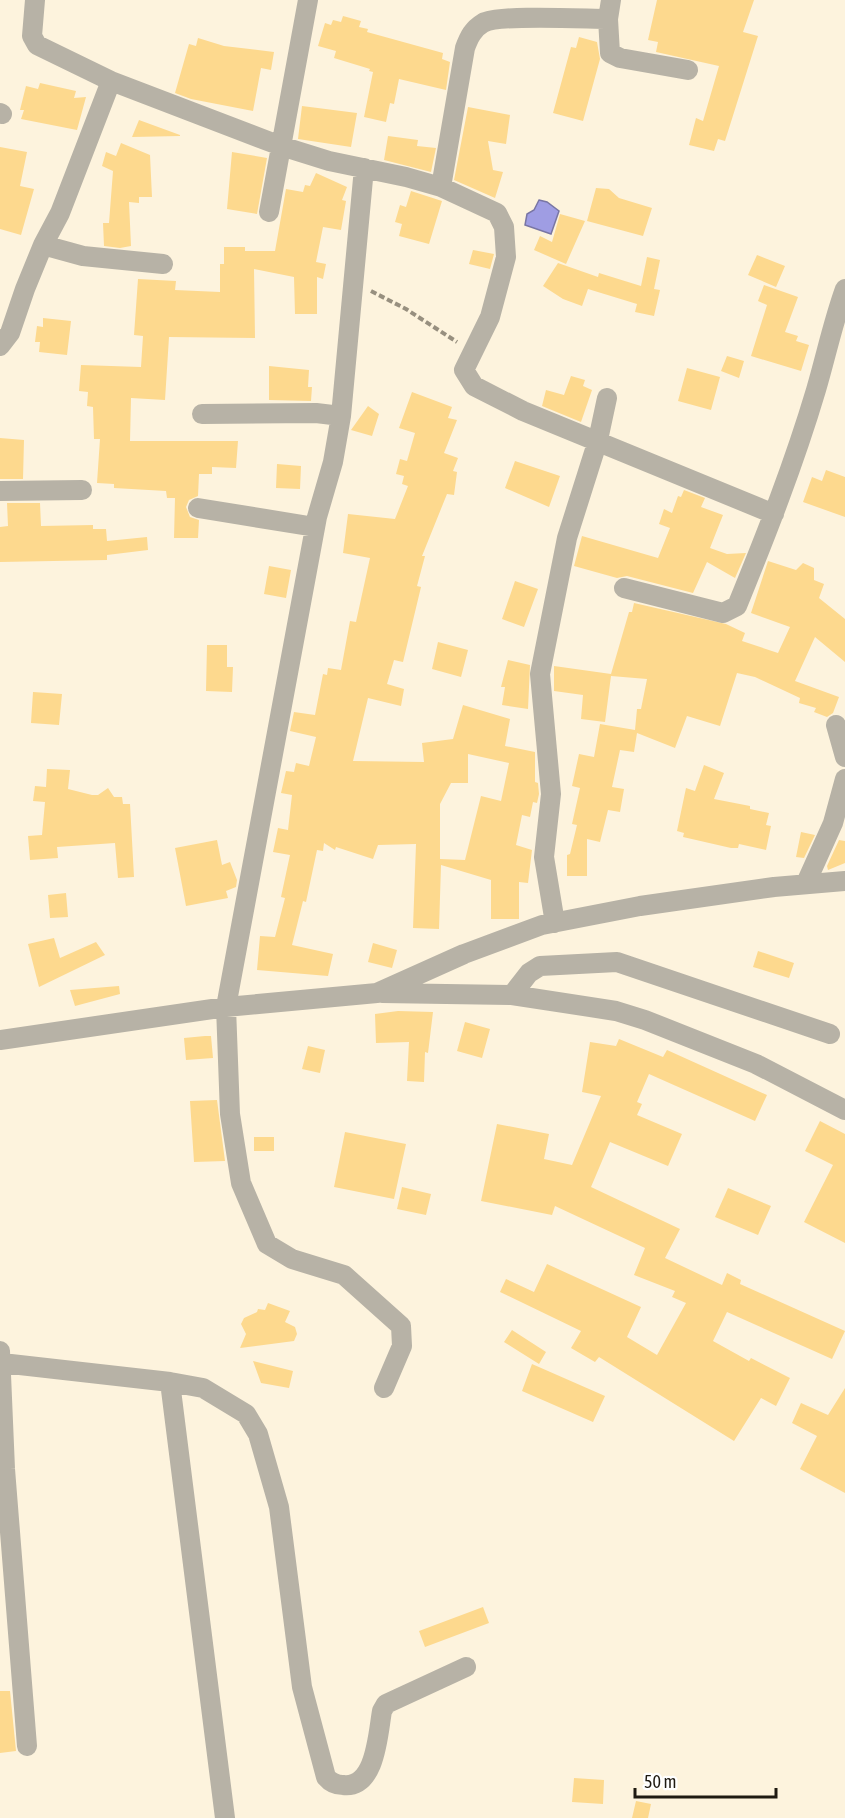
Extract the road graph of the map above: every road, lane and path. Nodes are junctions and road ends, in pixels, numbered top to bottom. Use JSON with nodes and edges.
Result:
{"nodes":[{"id":1,"x":35,"y":0,"type":"edge"},
{"id":2,"x":308,"y":0,"type":"edge"},
{"id":3,"x":610,"y":9,"type":"edge"},
{"id":4,"x":688,"y":70,"type":"dead end"},
{"id":5,"x":111,"y":81,"type":"junction"},
{"id":6,"x":281,"y":146,"type":"junction"},
{"id":7,"x":364,"y":168,"type":"junction"},
{"id":8,"x":441,"y":188,"type":"junction"},
{"id":9,"x":269,"y":212,"type":"dead end"},
{"id":10,"x":43,"y":245,"type":"junction"},
{"id":11,"x":162,"y":264,"type":"dead end"},
{"id":12,"x":352,"y":281,"type":"junction"},
{"id":13,"x":845,"y":289,"type":"edge"},
{"id":14,"x":838,"y":328,"type":"edge"},
{"id":15,"x":0,"y":346,"type":"edge"},
{"id":16,"x":466,"y":361,"type":"junction"},
{"id":17,"x":607,"y":398,"type":"dead end"},
{"id":18,"x":202,"y":414,"type":"dead end"},
{"id":19,"x":341,"y":416,"type":"junction"},
{"id":20,"x":598,"y":440,"type":"junction"},
{"id":21,"x":82,"y":490,"type":"dead end"},
{"id":22,"x":0,"y":491,"type":"edge"},
{"id":23,"x":198,"y":508,"type":"dead end"},
{"id":24,"x":774,"y":514,"type":"junction"},
{"id":25,"x":315,"y":527,"type":"junction"},
{"id":26,"x":624,"y":588,"type":"dead end"},
{"id":27,"x":836,"y":725,"type":"dead end"},
{"id":28,"x":845,"y":757,"type":"edge"},
{"id":29,"x":845,"y":779,"type":"edge"},
{"id":30,"x":845,"y":881,"type":"edge"},
{"id":31,"x":806,"y":883,"type":"junction"},
{"id":32,"x":555,"y":923,"type":"junction"},
{"id":33,"x":377,"y":993,"type":"junction"},
{"id":34,"x":512,"y":995,"type":"junction"},
{"id":35,"x":226,"y":1007,"type":"junction"},
{"id":36,"x":830,"y":1034,"type":"dead end"},
{"id":37,"x":0,"y":1040,"type":"edge"},
{"id":38,"x":845,"y":1109,"type":"edge"},
{"id":39,"x":1,"y":1357,"type":"edge"},
{"id":40,"x":170,"y":1382,"type":"junction"},
{"id":41,"x":384,"y":1388,"type":"dead end"},
{"id":42,"x":3,"y":1469,"type":"edge"},
{"id":43,"x":466,"y":1667,"type":"dead end"},
{"id":44,"x":27,"y":1746,"type":"dead end"},
{"id":45,"x":225,"y":1818,"type":"edge"}],
"edges":[{"from":1,"to":5,"type":"street"},
{"from":2,"to":6,"type":"street"},
{"from":3,"to":4,"type":"street"},
{"from":3,"to":8,"type":"street"},
{"from":5,"to":6,"type":"street"},
{"from":5,"to":10,"type":"street"},
{"from":6,"to":7,"type":"street"},
{"from":6,"to":9,"type":"street"},
{"from":7,"to":8,"type":"street"},
{"from":7,"to":12,"type":"street"},
{"from":8,"to":16,"type":"street"},
{"from":10,"to":11,"type":"street"},
{"from":10,"to":15,"type":"street"},
{"from":12,"to":16,"type":"path"},
{"from":12,"to":19,"type":"street"},
{"from":13,"to":14,"type":"street"},
{"from":14,"to":24,"type":"street"},
{"from":16,"to":20,"type":"street"},
{"from":17,"to":20,"type":"street"},
{"from":18,"to":19,"type":"street"},
{"from":19,"to":25,"type":"street"},
{"from":20,"to":24,"type":"street"},
{"from":20,"to":32,"type":"street"},
{"from":21,"to":22,"type":"street"},
{"from":23,"to":25,"type":"street"},
{"from":24,"to":26,"type":"street"},
{"from":25,"to":35,"type":"street"},
{"from":27,"to":28,"type":"street"},
{"from":29,"to":31,"type":"street"},
{"from":30,"to":31,"type":"street"},
{"from":31,"to":32,"type":"street"},
{"from":32,"to":33,"type":"street"},
{"from":33,"to":34,"type":"street"},
{"from":33,"to":35,"type":"street"},
{"from":34,"to":36,"type":"street"},
{"from":34,"to":38,"type":"street"},
{"from":35,"to":37,"type":"street"},
{"from":35,"to":41,"type":"street"},
{"from":39,"to":40,"type":"street"},
{"from":39,"to":42,"type":"street"},
{"from":40,"to":43,"type":"street"},
{"from":40,"to":45,"type":"street"},
{"from":42,"to":44,"type":"street"}]}
